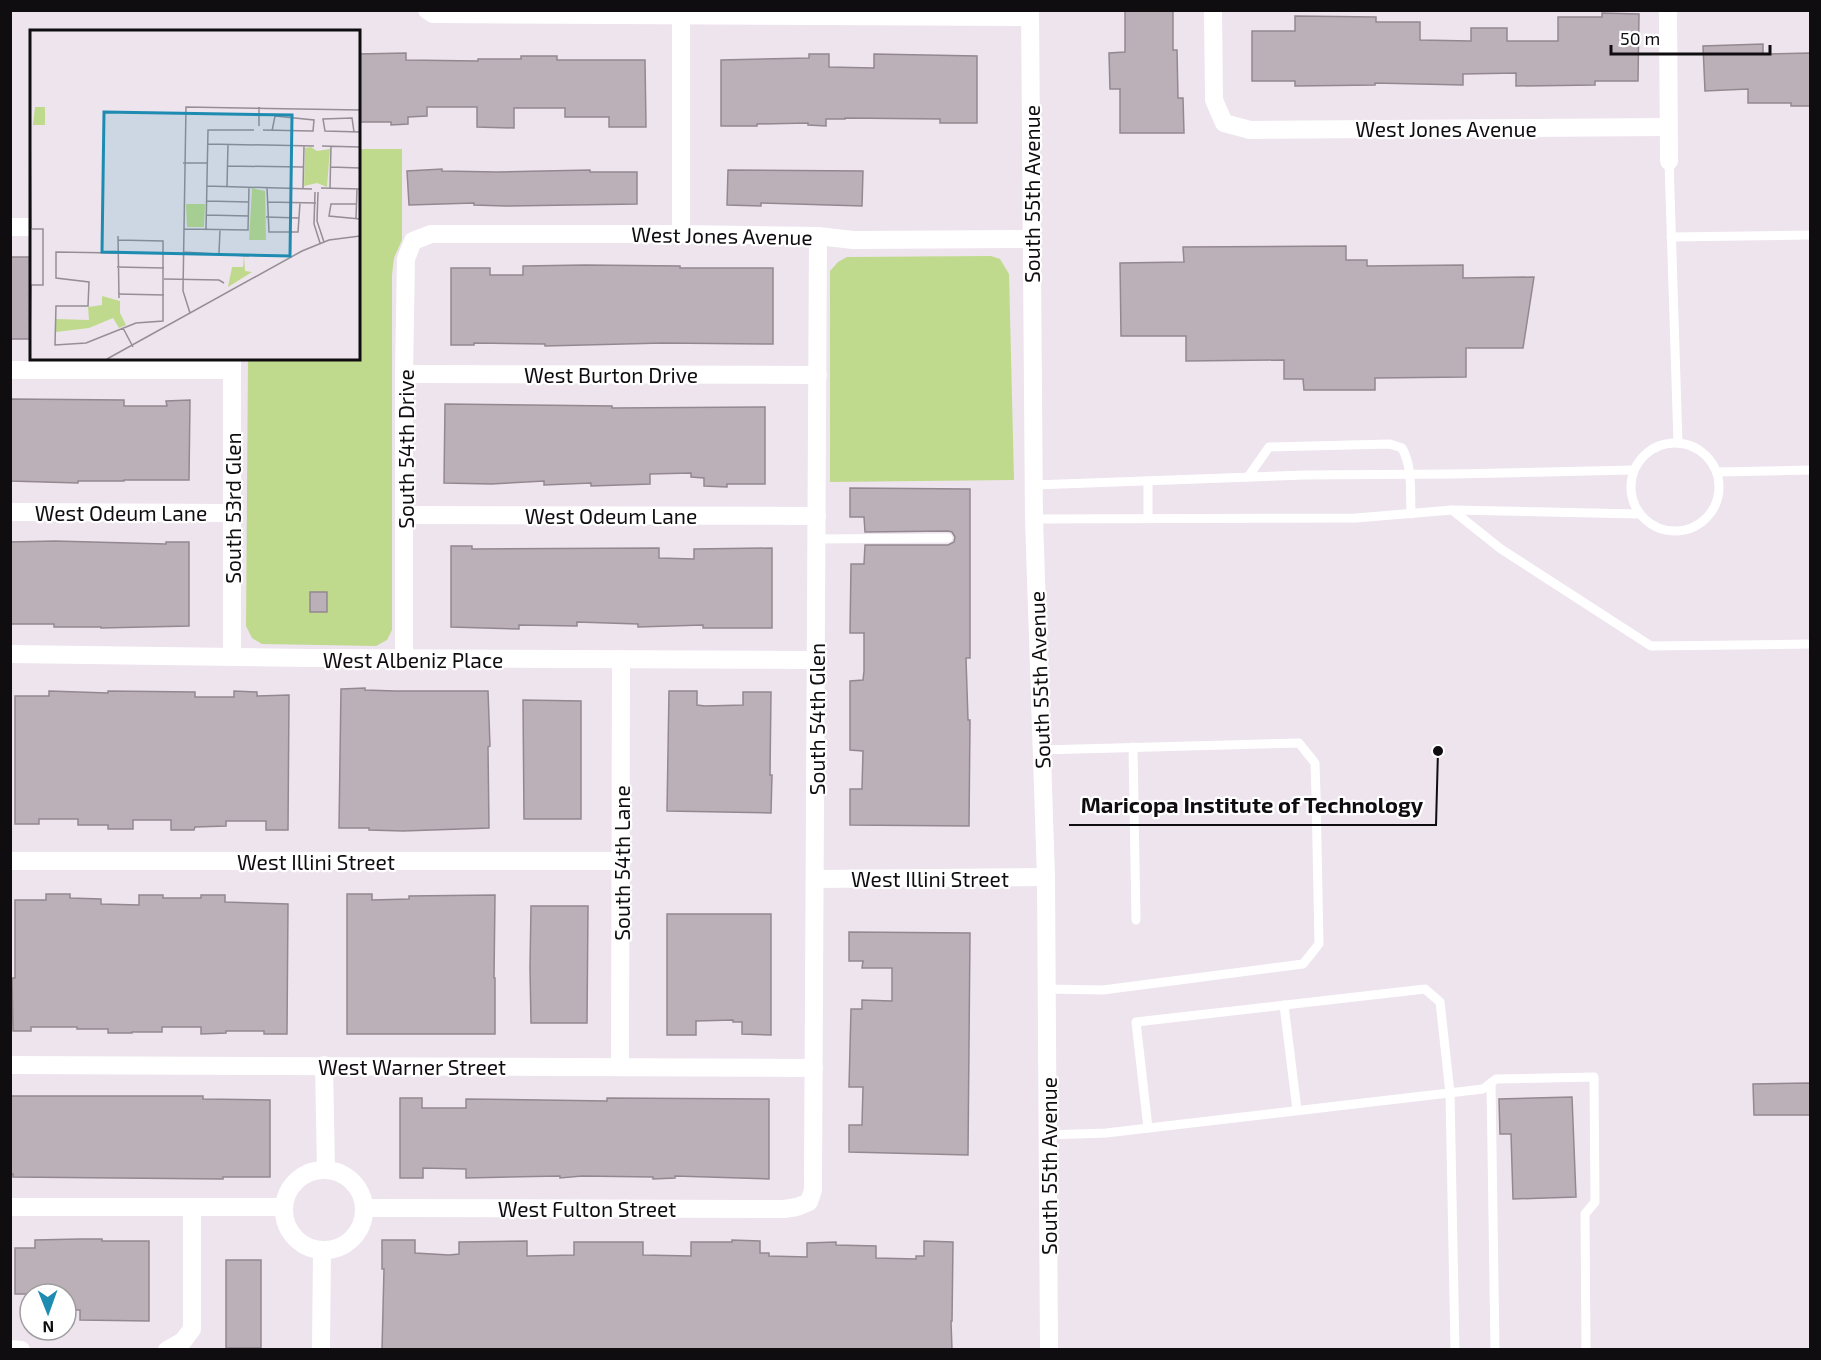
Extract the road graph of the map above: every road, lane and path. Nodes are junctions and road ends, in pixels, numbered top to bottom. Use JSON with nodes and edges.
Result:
{"nodes":[{"id":1,"x":428,"y":10,"type":"edge"},
{"id":2,"x":1213,"y":10,"type":"edge"},
{"id":3,"x":1668,"y":10,"type":"edge"},
{"id":4,"x":1030,"y":14,"type":"edge"},
{"id":5,"x":681,"y":15,"type":"junction"},
{"id":6,"x":1668,"y":127,"type":"junction"},
{"id":7,"x":1669,"y":161,"type":"joint"},
{"id":8,"x":10,"y":227,"type":"edge"},
{"id":9,"x":30,"y":227,"type":"edge"},
{"id":10,"x":681,"y":234,"type":"junction"},
{"id":11,"x":1810,"y":235,"type":"edge"},
{"id":12,"x":818,"y":236,"type":"junction"},
{"id":13,"x":1671,"y":237,"type":"junction"},
{"id":14,"x":1031,"y":239,"type":"junction"},
{"id":15,"x":413,"y":241,"type":"joint"},
{"id":16,"x":232,"y":364,"type":"edge"},
{"id":17,"x":10,"y":370,"type":"edge"},
{"id":18,"x":404,"y":374,"type":"junction"},
{"id":19,"x":818,"y":375,"type":"junction"},
{"id":20,"x":1678,"y":443,"type":"junction"},
{"id":21,"x":1633,"y":470,"type":"junction"},
{"id":22,"x":1810,"y":470,"type":"edge"},
{"id":23,"x":1717,"y":472,"type":"junction"},
{"id":24,"x":1410,"y":474,"type":"junction"},
{"id":25,"x":1248,"y":477,"type":"junction"},
{"id":26,"x":1148,"y":481,"type":"junction"},
{"id":27,"x":1034,"y":485,"type":"junction"},
{"id":28,"x":1452,"y":510,"type":"junction"},
{"id":29,"x":10,"y":512,"type":"edge"},
{"id":30,"x":232,"y":513,"type":"junction"},
{"id":31,"x":1411,"y":514,"type":"junction"},
{"id":32,"x":1640,"y":514,"type":"junction"},
{"id":33,"x":405,"y":515,"type":"junction"},
{"id":34,"x":818,"y":516,"type":"junction"},
{"id":35,"x":1148,"y":518,"type":"junction"},
{"id":36,"x":1034,"y":519,"type":"junction"},
{"id":37,"x":948,"y":538,"type":"dead end"},
{"id":38,"x":817,"y":539,"type":"junction"},
{"id":39,"x":1810,"y":644,"type":"edge"},
{"id":40,"x":10,"y":654,"type":"edge"},
{"id":41,"x":232,"y":657,"type":"junction"},
{"id":42,"x":404,"y":659,"type":"junction"},
{"id":43,"x":621,"y":659,"type":"junction"},
{"id":44,"x":816,"y":660,"type":"junction"},
{"id":45,"x":1133,"y":747,"type":"junction"},
{"id":46,"x":1041,"y":750,"type":"junction"},
{"id":47,"x":10,"y":861,"type":"edge"},
{"id":48,"x":622,"y":861,"type":"junction"},
{"id":49,"x":1046,"y":877,"type":"junction"},
{"id":50,"x":815,"y":879,"type":"junction"},
{"id":51,"x":1136,"y":920,"type":"dead end"},
{"id":52,"x":1046,"y":990,"type":"junction"},
{"id":53,"x":1284,"y":1005,"type":"junction"},
{"id":54,"x":10,"y":1065,"type":"edge"},
{"id":55,"x":324,"y":1065,"type":"junction"},
{"id":56,"x":620,"y":1066,"type":"junction"},
{"id":57,"x":814,"y":1068,"type":"junction"},
{"id":58,"x":1491,"y":1083,"type":"junction"},
{"id":59,"x":1450,"y":1093,"type":"junction"},
{"id":60,"x":1297,"y":1110,"type":"junction"},
{"id":61,"x":1148,"y":1128,"type":"junction"},
{"id":62,"x":1047,"y":1135,"type":"junction"},
{"id":63,"x":326,"y":1170,"type":"junction"},
{"id":64,"x":809,"y":1202,"type":"joint"},
{"id":65,"x":10,"y":1207,"type":"edge"},
{"id":66,"x":284,"y":1207,"type":"junction"},
{"id":67,"x":192,"y":1208,"type":"junction"},
{"id":68,"x":365,"y":1208,"type":"junction"},
{"id":69,"x":322,"y":1251,"type":"junction"},
{"id":70,"x":175,"y":1345,"type":"edge"},
{"id":71,"x":10,"y":1349,"type":"edge"},
{"id":72,"x":21,"y":1350,"type":"edge"},
{"id":73,"x":321,"y":1350,"type":"edge"},
{"id":74,"x":1049,"y":1350,"type":"edge"},
{"id":75,"x":1455,"y":1350,"type":"edge"},
{"id":76,"x":1495,"y":1350,"type":"edge"},
{"id":77,"x":1586,"y":1350,"type":"edge"}],
"edges":[{"from":1,"to":5,"type":"street"},
{"from":2,"to":6,"type":"street","name":"West Jones Avenue"},
{"from":3,"to":6,"type":"street"},
{"from":4,"to":5,"type":"street"},
{"from":4,"to":14,"type":"street","name":"South 55th Avenue"},
{"from":5,"to":10,"type":"street"},
{"from":6,"to":7,"type":"street"},
{"from":7,"to":13,"type":"lane"},
{"from":8,"to":9,"type":"street"},
{"from":10,"to":12,"type":"street","name":"West Jones Avenue"},
{"from":10,"to":15,"type":"street","name":"West Jones Avenue"},
{"from":11,"to":13,"type":"lane"},
{"from":12,"to":14,"type":"street","name":"West Jones Avenue"},
{"from":12,"to":19,"type":"street","name":"South 54th Glen"},
{"from":13,"to":20,"type":"lane"},
{"from":14,"to":27,"type":"street","name":"South 55th Avenue"},
{"from":15,"to":18,"type":"street","name":"South 54th Drive"},
{"from":16,"to":17,"type":"street"},
{"from":16,"to":30,"type":"street","name":"South 53rd Glen"},
{"from":18,"to":19,"type":"street","name":"West Burton Drive"},
{"from":18,"to":33,"type":"street","name":"South 54th Drive"},
{"from":19,"to":34,"type":"street","name":"South 54th Glen"},
{"from":20,"to":21,"type":"lane"},
{"from":20,"to":23,"type":"lane"},
{"from":21,"to":24,"type":"lane"},
{"from":21,"to":32,"type":"lane"},
{"from":22,"to":23,"type":"lane"},
{"from":23,"to":32,"type":"lane"},
{"from":24,"to":25,"type":"lane"},
{"from":24,"to":25,"type":"lane"},
{"from":24,"to":31,"type":"lane"},
{"from":25,"to":26,"type":"lane"},
{"from":26,"to":27,"type":"lane"},
{"from":26,"to":35,"type":"lane"},
{"from":27,"to":36,"type":"street","name":"South 55th Avenue"},
{"from":28,"to":31,"type":"lane"},
{"from":28,"to":32,"type":"lane"},
{"from":28,"to":39,"type":"lane"},
{"from":29,"to":30,"type":"street","name":"West Odeum Lane"},
{"from":30,"to":41,"type":"street","name":"South 53rd Glen"},
{"from":31,"to":35,"type":"lane"},
{"from":33,"to":34,"type":"street","name":"West Odeum Lane"},
{"from":33,"to":42,"type":"street","name":"South 54th Drive"},
{"from":34,"to":38,"type":"street","name":"South 54th Glen"},
{"from":35,"to":36,"type":"lane"},
{"from":36,"to":46,"type":"street","name":"South 55th Avenue"},
{"from":37,"to":38,"type":"lane"},
{"from":38,"to":44,"type":"street","name":"South 54th Glen"},
{"from":40,"to":41,"type":"street","name":"West Albeniz Place"},
{"from":41,"to":42,"type":"street","name":"West Albeniz Place"},
{"from":42,"to":43,"type":"street","name":"West Albeniz Place"},
{"from":43,"to":44,"type":"street","name":"West Albeniz Place"},
{"from":43,"to":48,"type":"street","name":"South 54th Lane"},
{"from":44,"to":50,"type":"street","name":"South 54th Glen"},
{"from":45,"to":46,"type":"lane"},
{"from":45,"to":51,"type":"lane"},
{"from":45,"to":52,"type":"lane"},
{"from":46,"to":49,"type":"street","name":"South 55th Avenue"},
{"from":47,"to":48,"type":"street","name":"West Illini Street"},
{"from":48,"to":56,"type":"street","name":"South 54th Lane"},
{"from":49,"to":50,"type":"street","name":"West Illini Street"},
{"from":49,"to":52,"type":"street","name":"South 55th Avenue"},
{"from":50,"to":57,"type":"street","name":"South 54th Glen"},
{"from":52,"to":62,"type":"street","name":"South 55th Avenue"},
{"from":53,"to":59,"type":"lane"},
{"from":53,"to":60,"type":"lane"},
{"from":53,"to":61,"type":"lane"},
{"from":54,"to":55,"type":"street","name":"West Warner Street"},
{"from":55,"to":56,"type":"street","name":"West Warner Street"},
{"from":55,"to":63,"type":"street"},
{"from":56,"to":57,"type":"street","name":"West Warner Street"},
{"from":57,"to":64,"type":"street","name":"South 54th Glen"},
{"from":58,"to":59,"type":"lane"},
{"from":58,"to":76,"type":"lane"},
{"from":58,"to":77,"type":"lane"},
{"from":59,"to":60,"type":"lane"},
{"from":59,"to":75,"type":"lane"},
{"from":60,"to":61,"type":"lane"},
{"from":61,"to":62,"type":"lane"},
{"from":62,"to":74,"type":"street","name":"South 55th Avenue"},
{"from":63,"to":66,"type":"street"},
{"from":63,"to":68,"type":"street"},
{"from":64,"to":68,"type":"street","name":"West Fulton Street"},
{"from":65,"to":67,"type":"street"},
{"from":66,"to":67,"type":"street"},
{"from":66,"to":69,"type":"street"},
{"from":67,"to":70,"type":"street"},
{"from":68,"to":69,"type":"street"},
{"from":69,"to":73,"type":"street"},
{"from":71,"to":72,"type":"street"}]}
